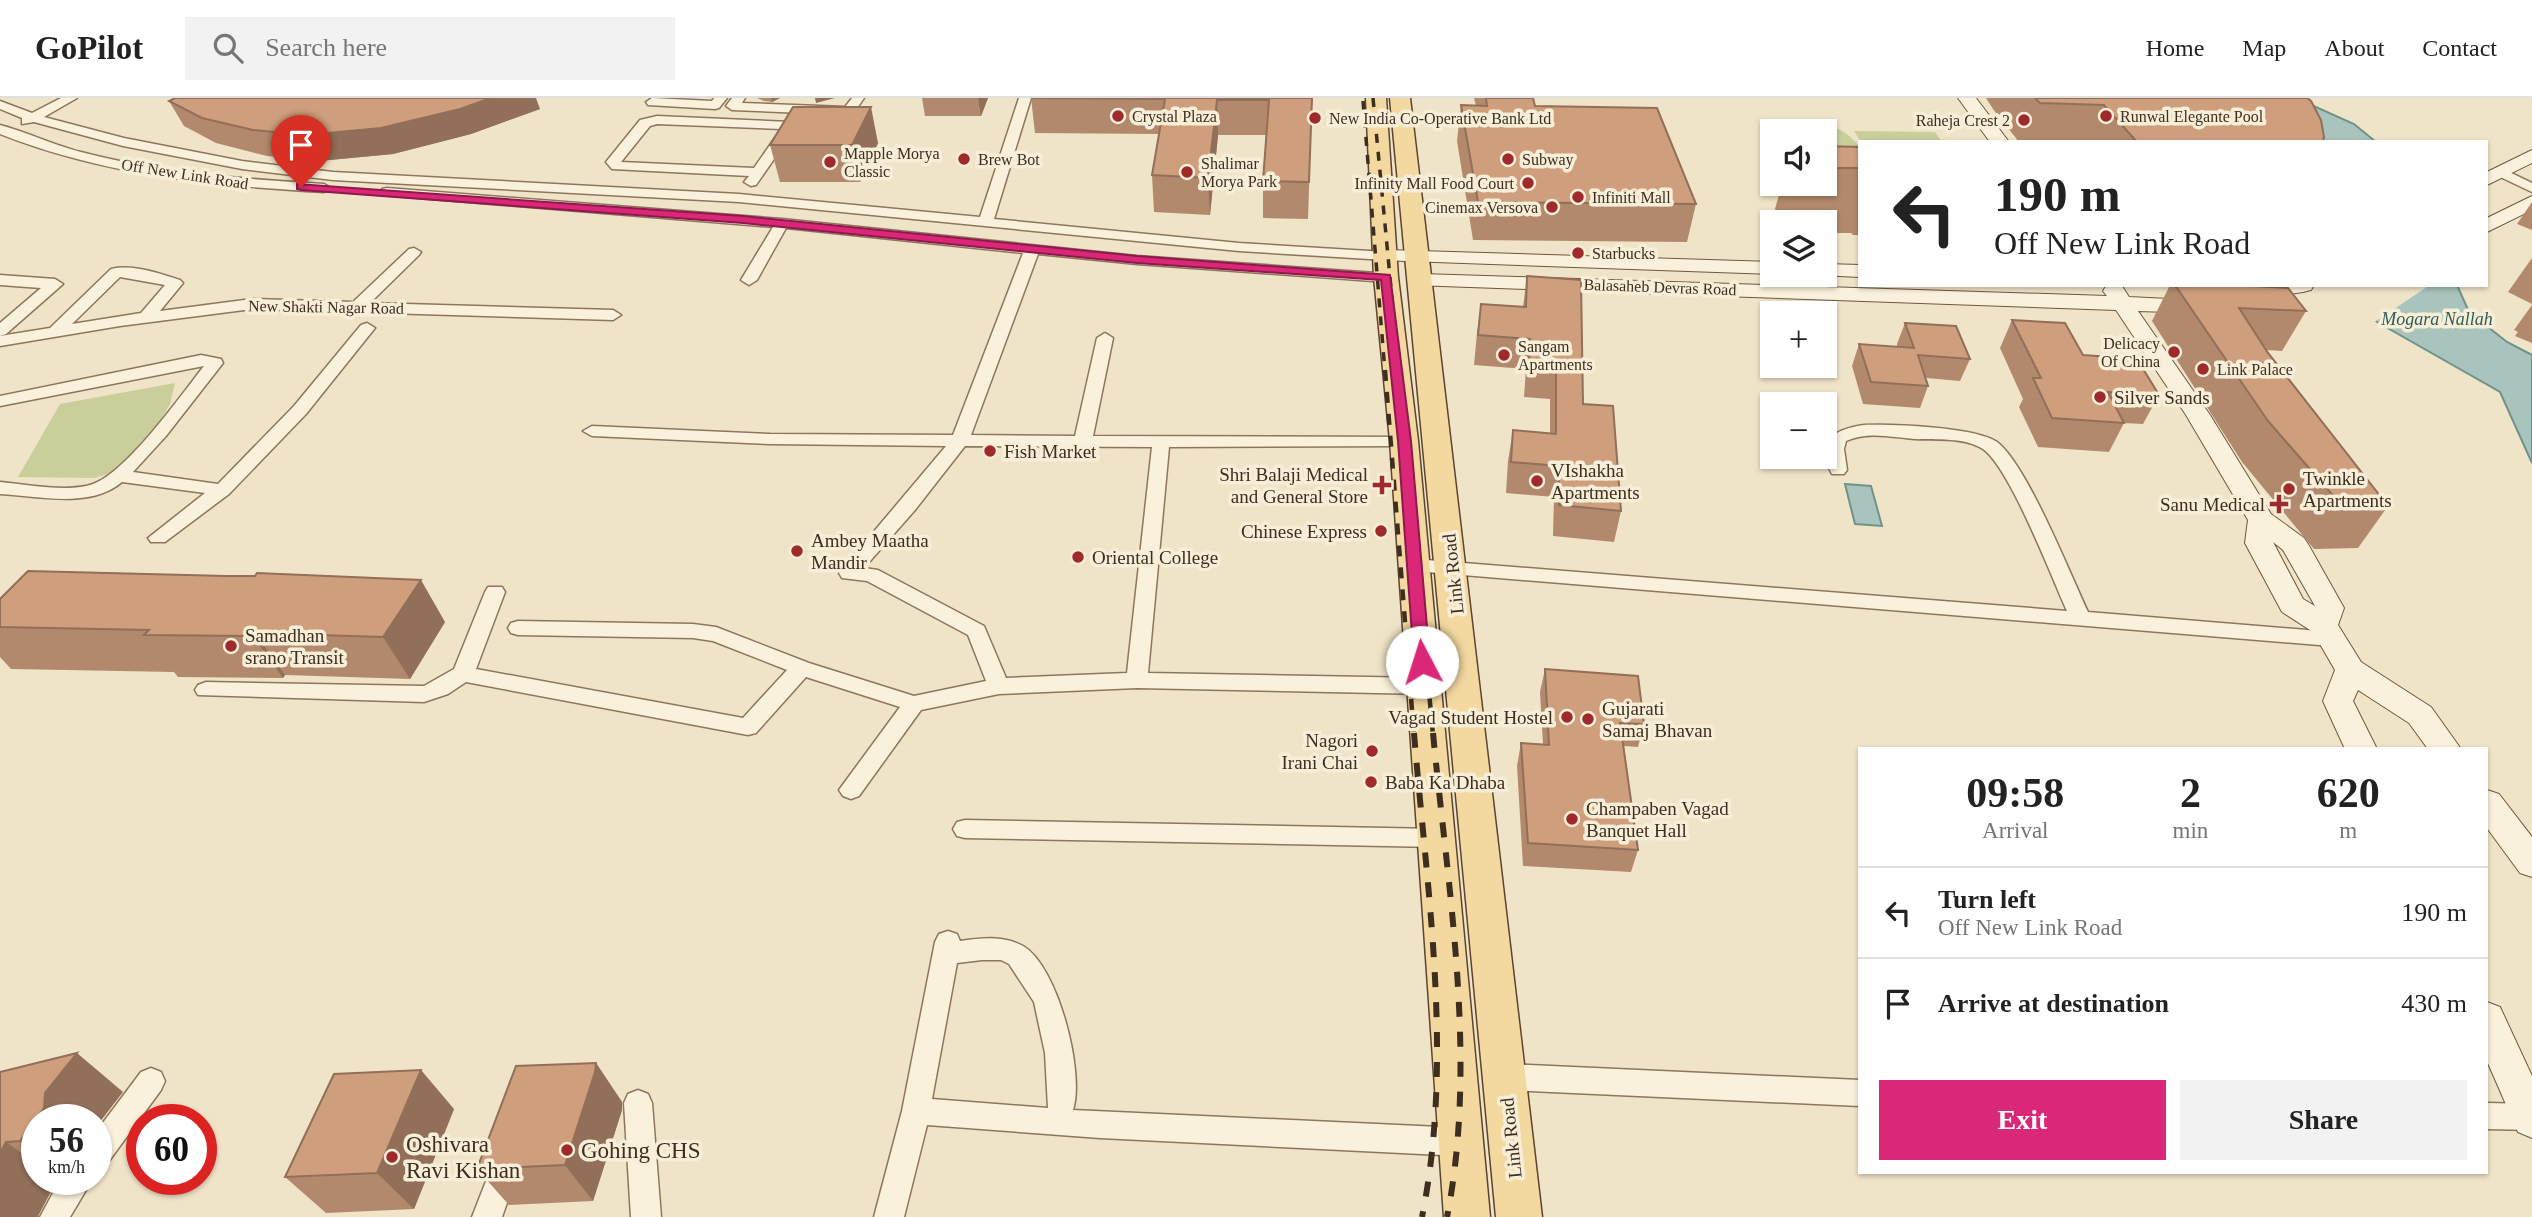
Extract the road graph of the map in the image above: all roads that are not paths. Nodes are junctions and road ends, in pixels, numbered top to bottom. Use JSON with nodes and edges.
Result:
{"nodes":[{"id":1,"x":71,"y":98,"type":"edge"},
{"id":2,"x":858,"y":98,"type":"edge"},
{"id":3,"x":1025,"y":98,"type":"edge"},
{"id":4,"x":1376,"y":98,"type":"edge"},
{"id":5,"x":1400,"y":98,"type":"edge"},
{"id":6,"x":1967,"y":98,"type":"edge"},
{"id":7,"x":652,"y":102,"type":"dead end"},
{"id":8,"x":726,"y":102,"type":"edge"},
{"id":9,"x":0,"y":105,"type":"edge"},
{"id":10,"x":804,"y":109,"type":"junction"},
{"id":11,"x":33,"y":118,"type":"junction"},
{"id":12,"x":791,"y":126,"type":"junction"},
{"id":13,"x":2,"y":132,"type":"edge"},
{"id":14,"x":1998,"y":140,"type":"edge"},
{"id":15,"x":2532,"y":156,"type":"edge"},
{"id":16,"x":758,"y":172,"type":"junction"},
{"id":17,"x":2494,"y":176,"type":"edge"},
{"id":18,"x":2532,"y":188,"type":"edge"},
{"id":19,"x":740,"y":198,"type":"junction"},
{"id":20,"x":2532,"y":202,"type":"edge"},
{"id":21,"x":986,"y":222,"type":"junction"},
{"id":22,"x":782,"y":223,"type":"junction"},
{"id":23,"x":2489,"y":226,"type":"edge"},
{"id":24,"x":1032,"y":249,"type":"junction"},
{"id":25,"x":414,"y":251,"type":"dead end"},
{"id":26,"x":1386,"y":266,"type":"junction"},
{"id":27,"x":1420,"y":268,"type":"junction"},
{"id":28,"x":1760,"y":268,"type":"edge"},
{"id":29,"x":1837,"y":270,"type":"edge"},
{"id":30,"x":1858,"y":271,"type":"edge"},
{"id":31,"x":0,"y":280,"type":"edge"},
{"id":32,"x":749,"y":280,"type":"dead end"},
{"id":33,"x":1858,"y":284,"type":"edge"},
{"id":34,"x":1929,"y":287,"type":"edge"},
{"id":35,"x":2292,"y":287,"type":"edge"},
{"id":36,"x":2116,"y":294,"type":"edge"},
{"id":37,"x":2230,"y":300,"type":"junction"},
{"id":38,"x":157,"y":305,"type":"junction"},
{"id":39,"x":357,"y":307,"type":"junction"},
{"id":40,"x":2278,"y":308,"type":"edge"},
{"id":41,"x":72,"y":315,"type":"junction"},
{"id":42,"x":613,"y":315,"type":"dead end"},
{"id":43,"x":146,"y":318,"type":"junction"},
{"id":44,"x":367,"y":328,"type":"dead end"},
{"id":45,"x":0,"y":331,"type":"edge"},
{"id":46,"x":53,"y":334,"type":"junction"},
{"id":47,"x":1105,"y":338,"type":"dead end"},
{"id":48,"x":0,"y":341,"type":"edge"},
{"id":49,"x":0,"y":401,"type":"edge"},
{"id":50,"x":592,"y":431,"type":"dead end"},
{"id":51,"x":960,"y":440,"type":"junction"},
{"id":52,"x":1083,"y":441,"type":"junction"},
{"id":53,"x":1404,"y":441,"type":"junction"},
{"id":54,"x":1161,"y":442,"type":"junction"},
{"id":55,"x":1838,"y":470,"type":"dead end"},
{"id":56,"x":119,"y":475,"type":"junction"},
{"id":57,"x":0,"y":488,"type":"edge"},
{"id":58,"x":222,"y":490,"type":"junction"},
{"id":59,"x":158,"y":538,"type":"dead end"},
{"id":60,"x":1415,"y":565,"type":"junction"},
{"id":61,"x":1452,"y":569,"type":"junction"},
{"id":62,"x":495,"y":592,"type":"dead end"},
{"id":63,"x":2081,"y":620,"type":"junction"},
{"id":64,"x":519,"y":628,"type":"dead end"},
{"id":65,"x":2327,"y":632,"type":"junction"},
{"id":66,"x":802,"y":668,"type":"junction"},
{"id":67,"x":2350,"y":670,"type":"junction"},
{"id":68,"x":463,"y":674,"type":"junction"},
{"id":69,"x":1138,"y":680,"type":"junction"},
{"id":70,"x":1424,"y":685,"type":"junction"},
{"id":71,"x":999,"y":686,"type":"junction"},
{"id":72,"x":206,"y":690,"type":"dead end"},
{"id":73,"x":914,"y":704,"type":"junction"},
{"id":74,"x":2360,"y":747,"type":"edge"},
{"id":75,"x":2444,"y":747,"type":"edge"},
{"id":76,"x":851,"y":790,"type":"dead end"},
{"id":77,"x":2488,"y":804,"type":"edge"},
{"id":78,"x":965,"y":830,"type":"dead end"},
{"id":79,"x":1437,"y":838,"type":"junction"},
{"id":80,"x":2532,"y":863,"type":"edge"},
{"id":81,"x":2488,"y":1021,"type":"edge"},
{"id":82,"x":1505,"y":1077,"type":"junction"},
{"id":83,"x":151,"y":1081,"type":"dead end"},
{"id":84,"x":1858,"y":1093,"type":"edge"},
{"id":85,"x":638,"y":1103,"type":"dead end"},
{"id":86,"x":1061,"y":1105,"type":"dead end"},
{"id":87,"x":916,"y":1111,"type":"junction"},
{"id":88,"x":2488,"y":1116,"type":"edge"},
{"id":89,"x":2532,"y":1118,"type":"edge"},
{"id":90,"x":112,"y":1133,"type":"edge"},
{"id":91,"x":514,"y":1142,"type":"edge"},
{"id":92,"x":1462,"y":1142,"type":"junction"},
{"id":93,"x":67,"y":1195,"type":"edge"},
{"id":94,"x":1466,"y":1204,"type":"edge"},
{"id":95,"x":1518,"y":1205,"type":"edge"},
{"id":96,"x":55,"y":1217,"type":"edge"},
{"id":97,"x":487,"y":1217,"type":"edge"},
{"id":98,"x":646,"y":1217,"type":"edge"},
{"id":99,"x":889,"y":1217,"type":"edge"}],
"edges":[{"from":1,"to":11,"type":"street"},
{"from":2,"to":10,"type":"street"},
{"from":3,"to":21,"type":"street"},
{"from":4,"to":26,"type":"main road","name":"Link Road"},
{"from":5,"to":27,"type":"main road","name":"Link Road"},
{"from":6,"to":14,"type":"main road"},
{"from":7,"to":8,"type":"street"},
{"from":8,"to":10,"type":"street"},
{"from":9,"to":11,"type":"street","name":"Off New Link Road"},
{"from":10,"to":12,"type":"street"},
{"from":11,"to":13,"type":"street"},
{"from":11,"to":19,"type":"street","name":"Off New Link Road"},
{"from":12,"to":16,"type":"street"},
{"from":12,"to":16,"type":"street"},
{"from":13,"to":22,"type":"street","name":"Off New Link Road"},
{"from":15,"to":17,"type":"main road"},
{"from":16,"to":19,"type":"street"},
{"from":17,"to":18,"type":"street"},
{"from":19,"to":21,"type":"street","name":"Off New Link Road"},
{"from":20,"to":23,"type":"main road"},
{"from":21,"to":26,"type":"street","name":"Off New Link Road"},
{"from":22,"to":24,"type":"street","name":"Off New Link Road"},
{"from":22,"to":32,"type":"street"},
{"from":24,"to":26,"type":"street","name":"Off New Link Road"},
{"from":24,"to":51,"type":"street"},
{"from":25,"to":39,"type":"street"},
{"from":26,"to":27,"type":"main road","name":"Off New Link Road"},
{"from":26,"to":53,"type":"main road","name":"Link Road"},
{"from":27,"to":28,"type":"main road","name":"Balasaheb Devras Road"},
{"from":27,"to":33,"type":"main road","name":"Balasaheb Devras Road"},
{"from":27,"to":61,"type":"main road","name":"Link Road"},
{"from":29,"to":30,"type":"main road"},
{"from":31,"to":45,"type":"street"},
{"from":34,"to":36,"type":"main road","name":"Balasaheb Devras Road"},
{"from":35,"to":37,"type":"main road"},
{"from":36,"to":37,"type":"main road","name":"Balasaheb Devras Road"},
{"from":36,"to":65,"type":"main road"},
{"from":37,"to":40,"type":"main road","name":"Balasaheb Devras Road"},
{"from":38,"to":41,"type":"street"},
{"from":38,"to":41,"type":"street"},
{"from":38,"to":43,"type":"street"},
{"from":39,"to":42,"type":"street","name":"New Shakti Nagar Road"},
{"from":39,"to":43,"type":"street","name":"New Shakti Nagar Road"},
{"from":41,"to":46,"type":"street"},
{"from":43,"to":46,"type":"street","name":"New Shakti Nagar Road"},
{"from":44,"to":58,"type":"street"},
{"from":46,"to":48,"type":"street","name":"New Shakti Nagar Road"},
{"from":47,"to":52,"type":"street"},
{"from":49,"to":56,"type":"street"},
{"from":50,"to":51,"type":"street"},
{"from":51,"to":52,"type":"street"},
{"from":51,"to":71,"type":"street"},
{"from":52,"to":54,"type":"street"},
{"from":53,"to":54,"type":"street"},
{"from":53,"to":60,"type":"main road","name":"Link Road"},
{"from":54,"to":69,"type":"street"},
{"from":55,"to":63,"type":"street"},
{"from":56,"to":57,"type":"street"},
{"from":56,"to":58,"type":"street"},
{"from":58,"to":59,"type":"street"},
{"from":60,"to":61,"type":"street"},
{"from":60,"to":70,"type":"main road","name":"Link Road"},
{"from":61,"to":63,"type":"street"},
{"from":61,"to":82,"type":"main road","name":"Link Road"},
{"from":62,"to":68,"type":"street"},
{"from":63,"to":65,"type":"street"},
{"from":64,"to":66,"type":"street"},
{"from":65,"to":67,"type":"main road"},
{"from":66,"to":68,"type":"street"},
{"from":66,"to":73,"type":"street"},
{"from":67,"to":74,"type":"main road"},
{"from":67,"to":75,"type":"main road"},
{"from":68,"to":72,"type":"street"},
{"from":69,"to":70,"type":"street"},
{"from":69,"to":71,"type":"street"},
{"from":70,"to":79,"type":"main road","name":"Link Road"},
{"from":71,"to":73,"type":"street"},
{"from":73,"to":76,"type":"street"},
{"from":77,"to":80,"type":"main road"},
{"from":78,"to":79,"type":"street"},
{"from":79,"to":92,"type":"main road","name":"Link Road"},
{"from":81,"to":89,"type":"main road"},
{"from":82,"to":84,"type":"street"},
{"from":82,"to":95,"type":"main road","name":"Link Road"},
{"from":83,"to":90,"type":"street"},
{"from":85,"to":98,"type":"street"},
{"from":86,"to":87,"type":"street"},
{"from":87,"to":92,"type":"street"},
{"from":87,"to":99,"type":"street"},
{"from":88,"to":89,"type":"street"},
{"from":91,"to":97,"type":"street"},
{"from":92,"to":94,"type":"main road","name":"Link Road"},
{"from":93,"to":96,"type":"street"},
{"from":94,"to":95,"type":"main road"}]}
